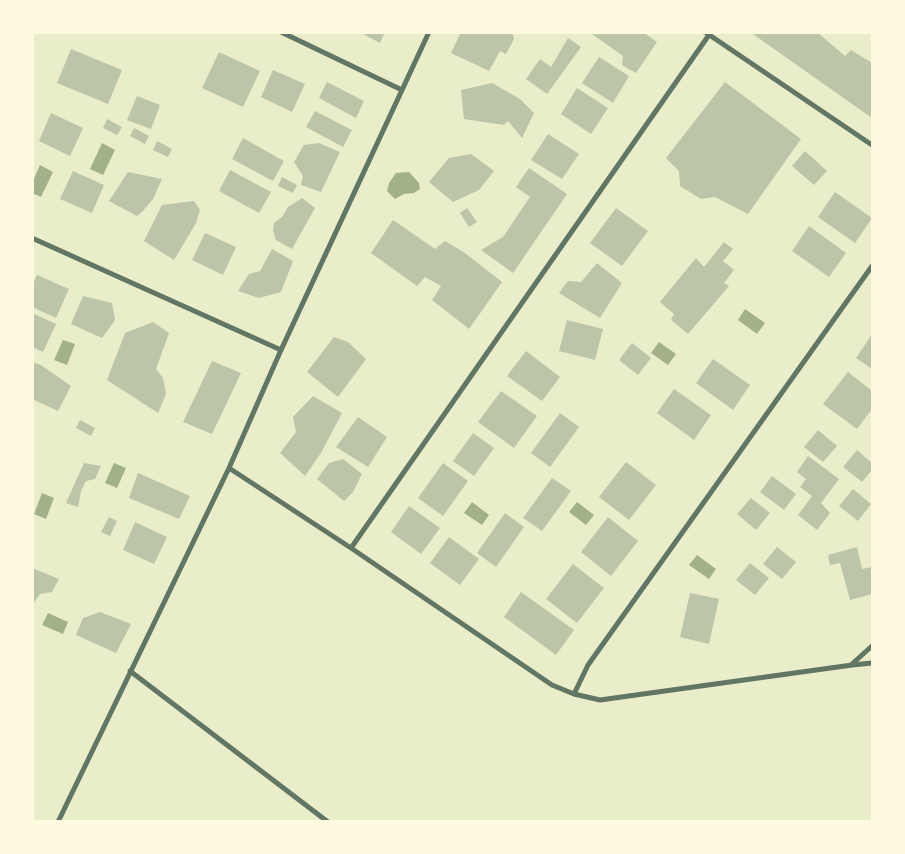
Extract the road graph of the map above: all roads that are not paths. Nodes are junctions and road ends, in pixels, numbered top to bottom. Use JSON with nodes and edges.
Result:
{"nodes":[{"id":1,"x":281,"y":32,"type":"edge"},
{"id":2,"x":429,"y":32,"type":"edge"},
{"id":3,"x":708,"y":34,"type":"edge"},
{"id":4,"x":402,"y":90,"type":"junction"},
{"id":5,"x":872,"y":145,"type":"edge"},
{"id":6,"x":32,"y":238,"type":"edge"},
{"id":7,"x":872,"y":266,"type":"edge"},
{"id":8,"x":281,"y":350,"type":"junction"},
{"id":9,"x":229,"y":468,"type":"junction"},
{"id":10,"x":351,"y":548,"type":"junction"},
{"id":11,"x":872,"y":646,"type":"edge"},
{"id":12,"x":872,"y":663,"type":"edge"},
{"id":13,"x":852,"y":665,"type":"junction"},
{"id":14,"x":130,"y":671,"type":"junction"},
{"id":15,"x":574,"y":694,"type":"junction"},
{"id":16,"x":58,"y":822,"type":"edge"},
{"id":17,"x":328,"y":822,"type":"edge"}],
"edges":[{"from":1,"to":4,"type":"street"},
{"from":2,"to":4,"type":"street"},
{"from":3,"to":5,"type":"street"},
{"from":3,"to":10,"type":"street"},
{"from":4,"to":8,"type":"street"},
{"from":6,"to":8,"type":"street"},
{"from":7,"to":15,"type":"street"},
{"from":8,"to":9,"type":"street"},
{"from":9,"to":10,"type":"street"},
{"from":9,"to":14,"type":"street"},
{"from":10,"to":15,"type":"street"},
{"from":11,"to":13,"type":"street"},
{"from":12,"to":13,"type":"street"},
{"from":13,"to":15,"type":"street"},
{"from":14,"to":16,"type":"street"},
{"from":14,"to":17,"type":"street"}]}
